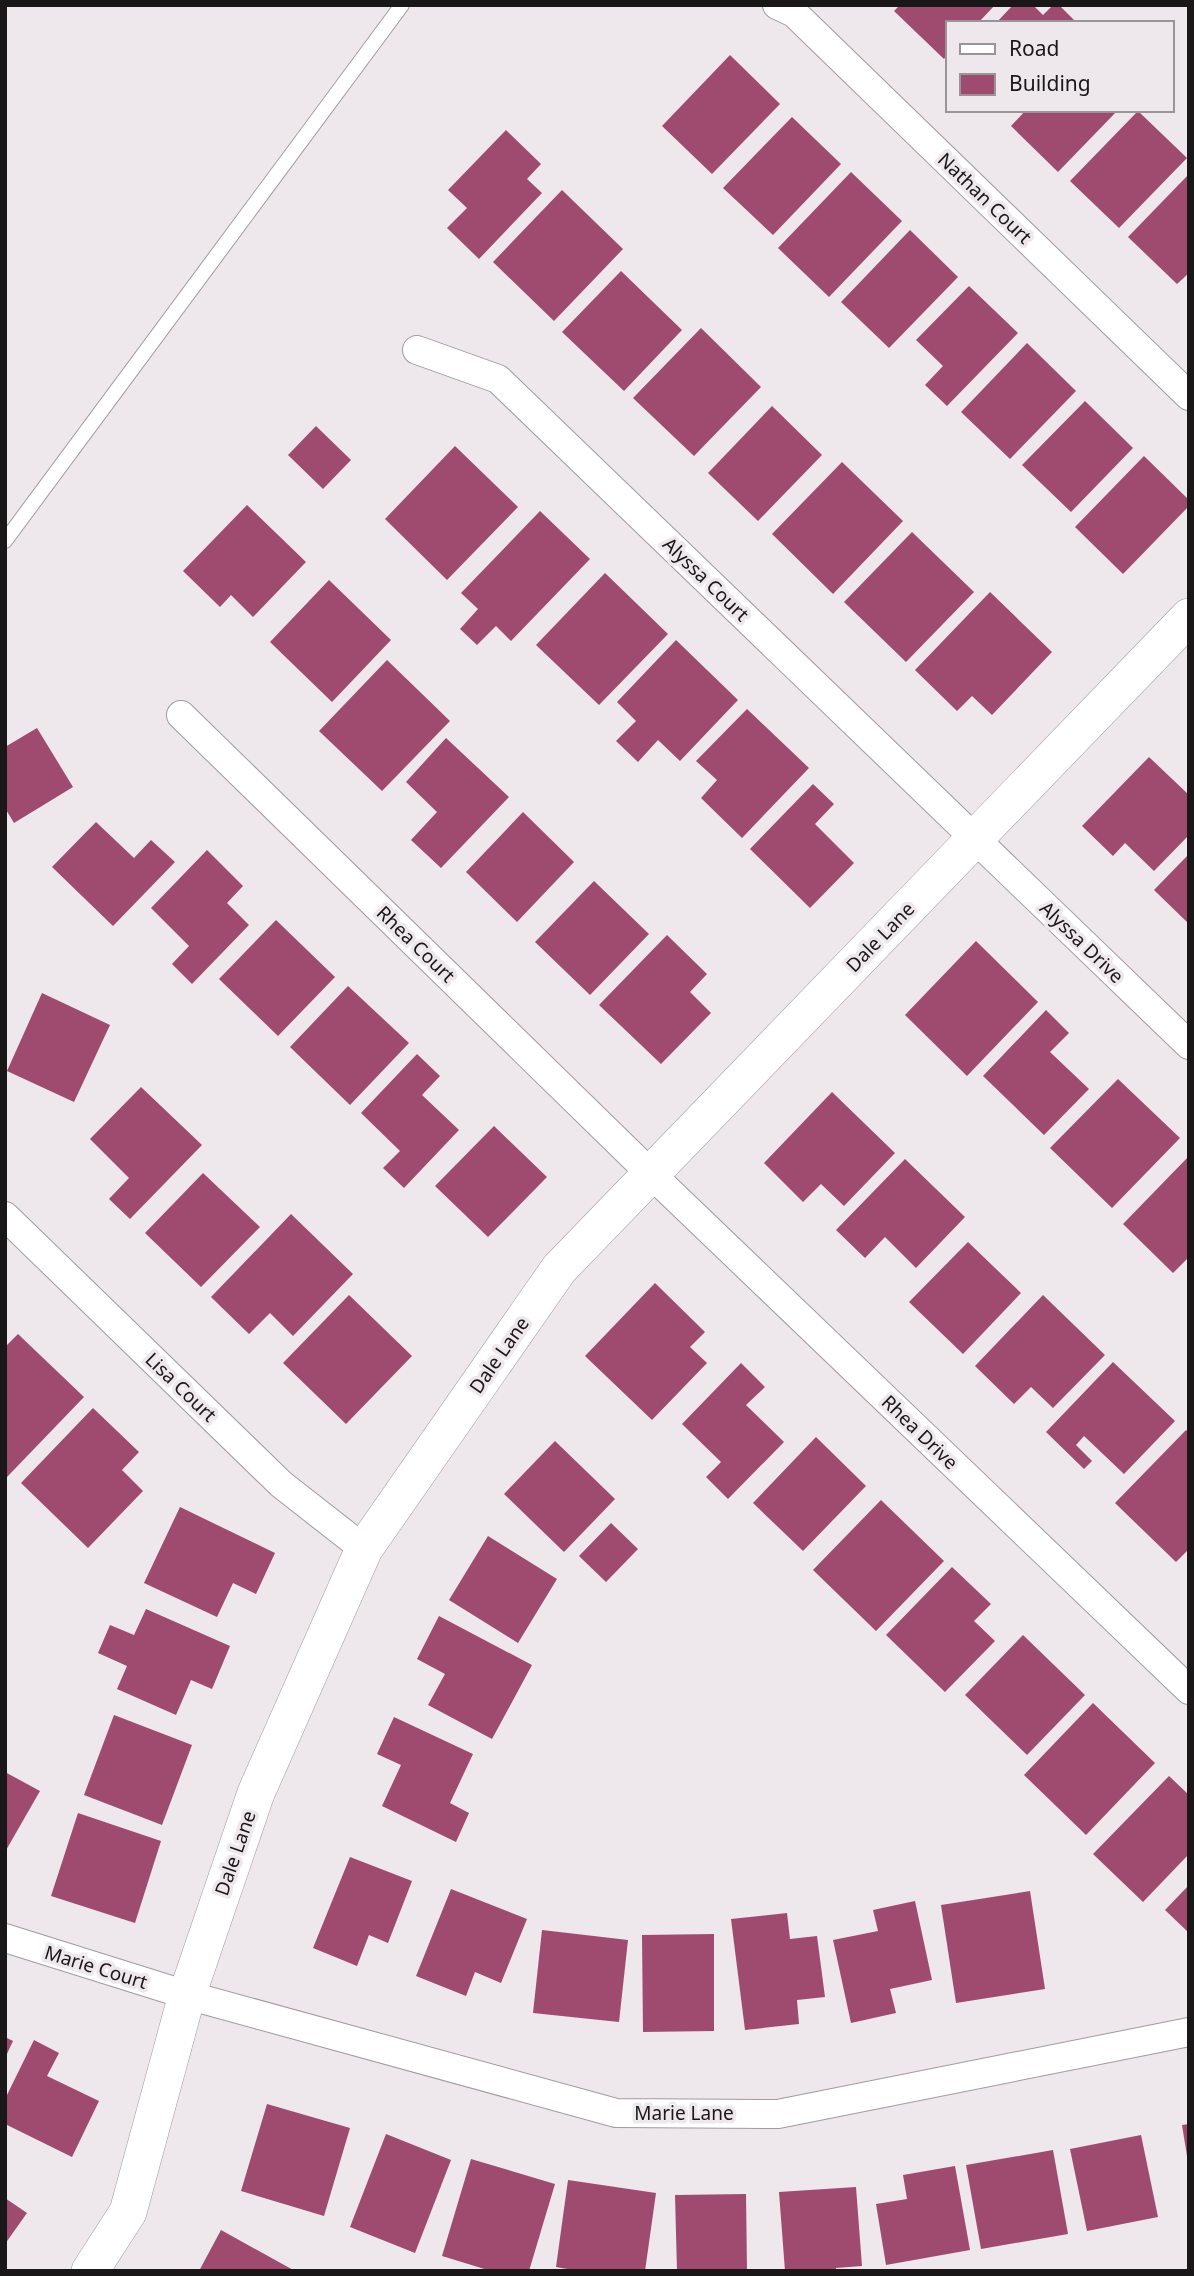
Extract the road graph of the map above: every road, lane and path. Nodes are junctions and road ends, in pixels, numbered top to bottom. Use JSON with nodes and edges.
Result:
{"nodes":[{"id":1,"x":402,"y":5,"type":"edge"},
{"id":2,"x":777,"y":5,"type":"edge"},
{"id":3,"x":417,"y":350,"type":"dead end"},
{"id":4,"x":1189,"y":396,"type":"edge"},
{"id":5,"x":5,"y":541,"type":"edge"},
{"id":6,"x":1189,"y":617,"type":"edge"},
{"id":7,"x":181,"y":715,"type":"dead end"},
{"id":8,"x":975,"y":838,"type":"junction"},
{"id":9,"x":1189,"y":1045,"type":"edge"},
{"id":10,"x":651,"y":1174,"type":"junction"},
{"id":11,"x":5,"y":1216,"type":"edge"},
{"id":12,"x":363,"y":1549,"type":"junction"},
{"id":13,"x":1189,"y":1690,"type":"edge"},
{"id":14,"x":5,"y":1938,"type":"edge"},
{"id":15,"x":187,"y":1995,"type":"junction"},
{"id":16,"x":1189,"y":2032,"type":"edge"},
{"id":17,"x":90,"y":2271,"type":"edge"}],
"edges":[{"from":1,"to":5,"type":"lane"},
{"from":2,"to":4,"type":"street","name":"Nathan Court"},
{"from":3,"to":8,"type":"street","name":"Alyssa Court"},
{"from":6,"to":8,"type":"street","name":"Dale Lane"},
{"from":7,"to":10,"type":"street","name":"Rhea Court"},
{"from":8,"to":9,"type":"street","name":"Alyssa Drive"},
{"from":8,"to":10,"type":"street","name":"Dale Lane"},
{"from":10,"to":12,"type":"street","name":"Dale Lane"},
{"from":10,"to":13,"type":"street","name":"Rhea Drive"},
{"from":11,"to":12,"type":"street","name":"Lisa Court"},
{"from":12,"to":15,"type":"street","name":"Dale Lane"},
{"from":14,"to":15,"type":"street","name":"Marie Court"},
{"from":15,"to":16,"type":"street","name":"Marie Lane"},
{"from":15,"to":17,"type":"street","name":"Dale Lane"}]}
